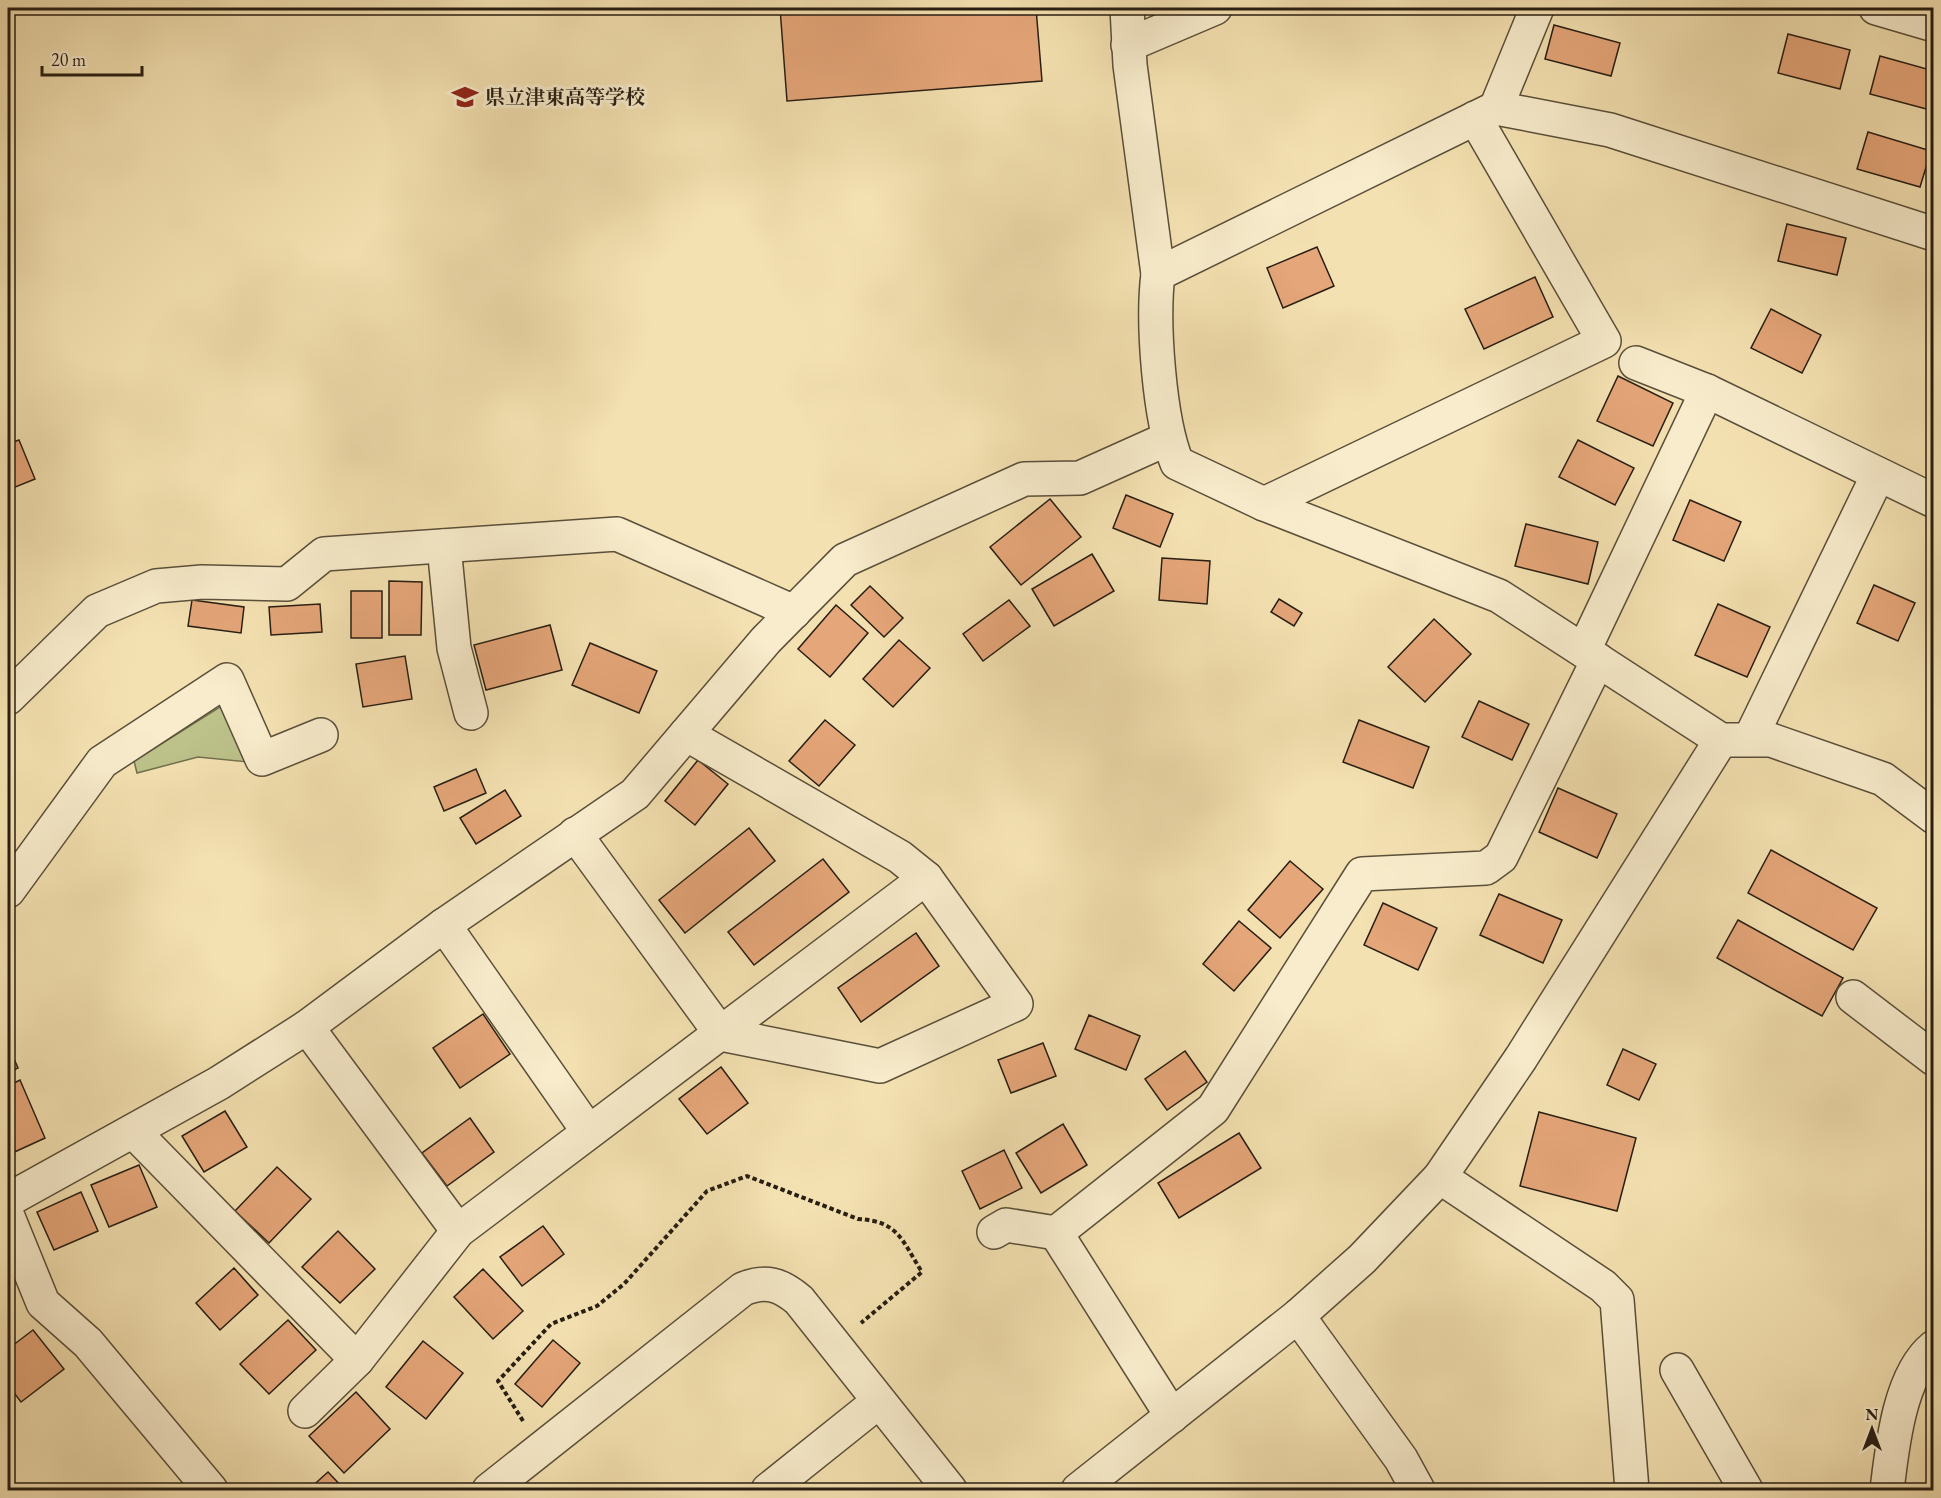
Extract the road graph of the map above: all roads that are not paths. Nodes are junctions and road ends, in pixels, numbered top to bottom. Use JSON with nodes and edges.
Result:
{"nodes":[{"id":1,"x":1127,"y":8,"type":"edge"},
{"id":2,"x":1215,"y":8,"type":"edge"},
{"id":3,"x":1537,"y":8,"type":"edge"},
{"id":4,"x":1876,"y":8,"type":"edge"},
{"id":5,"x":1921,"y":17,"type":"edge"},
{"id":6,"x":1128,"y":45,"type":"junction"},
{"id":7,"x":1485,"y":113,"type":"junction"},
{"id":8,"x":1934,"y":234,"type":"edge"},
{"id":9,"x":1158,"y":274,"type":"junction"},
{"id":10,"x":1636,"y":363,"type":"dead end"},
{"id":11,"x":1707,"y":391,"type":"junction"},
{"id":12,"x":1167,"y":439,"type":"junction"},
{"id":13,"x":1878,"y":475,"type":"junction"},
{"id":14,"x":1934,"y":501,"type":"edge"},
{"id":15,"x":1264,"y":504,"type":"junction"},
{"id":16,"x":444,"y":546,"type":"junction"},
{"id":17,"x":794,"y":612,"type":"junction"},
{"id":18,"x":1591,"y":655,"type":"junction"},
{"id":19,"x":8,"y":698,"type":"edge"},
{"id":20,"x":471,"y":713,"type":"dead end"},
{"id":21,"x":686,"y":734,"type":"junction"},
{"id":22,"x":321,"y":735,"type":"dead end"},
{"id":23,"x":1736,"y":739,"type":"junction"},
{"id":24,"x":1930,"y":806,"type":"edge"},
{"id":25,"x":575,"y":834,"type":"junction"},
{"id":26,"x":927,"y":878,"type":"junction"},
{"id":27,"x":8,"y":891,"type":"edge"},
{"id":28,"x":444,"y":925,"type":"junction"},
{"id":29,"x":1854,"y":997,"type":"dead end"},
{"id":30,"x":308,"y":1027,"type":"junction"},
{"id":31,"x":721,"y":1034,"type":"junction"},
{"id":32,"x":1934,"y":1059,"type":"edge"},
{"id":33,"x":133,"y":1131,"type":"junction"},
{"id":34,"x":588,"y":1131,"type":"junction"},
{"id":35,"x":1440,"y":1177,"type":"junction"},
{"id":36,"x":8,"y":1200,"type":"edge"},
{"id":37,"x":8,"y":1217,"type":"edge"},
{"id":38,"x":458,"y":1231,"type":"junction"},
{"id":39,"x":994,"y":1232,"type":"dead end"},
{"id":40,"x":1056,"y":1233,"type":"junction"},
{"id":41,"x":1298,"y":1316,"type":"junction"},
{"id":42,"x":1934,"y":1347,"type":"edge"},
{"id":43,"x":357,"y":1360,"type":"junction"},
{"id":44,"x":1677,"y":1370,"type":"dead end"},
{"id":45,"x":878,"y":1402,"type":"junction"},
{"id":46,"x":305,"y":1411,"type":"dead end"},
{"id":47,"x":1172,"y":1416,"type":"junction"},
{"id":48,"x":211,"y":1491,"type":"edge"},
{"id":49,"x":489,"y":1491,"type":"edge"},
{"id":50,"x":768,"y":1491,"type":"edge"},
{"id":51,"x":950,"y":1491,"type":"edge"},
{"id":52,"x":1078,"y":1491,"type":"edge"},
{"id":53,"x":1418,"y":1491,"type":"edge"},
{"id":54,"x":1632,"y":1491,"type":"edge"},
{"id":55,"x":1746,"y":1491,"type":"edge"},
{"id":56,"x":1887,"y":1491,"type":"edge"}],
"edges":[{"from":1,"to":6,"type":"street"},
{"from":2,"to":6,"type":"street"},
{"from":3,"to":7,"type":"street"},
{"from":4,"to":5,"type":"street"},
{"from":6,"to":9,"type":"street"},
{"from":7,"to":8,"type":"street"},
{"from":7,"to":9,"type":"street"},
{"from":7,"to":15,"type":"street"},
{"from":9,"to":12,"type":"street"},
{"from":10,"to":11,"type":"street"},
{"from":11,"to":13,"type":"street"},
{"from":11,"to":18,"type":"street"},
{"from":12,"to":15,"type":"street"},
{"from":12,"to":17,"type":"street"},
{"from":13,"to":14,"type":"street"},
{"from":13,"to":23,"type":"street"},
{"from":15,"to":18,"type":"street"},
{"from":16,"to":17,"type":"street"},
{"from":16,"to":19,"type":"street"},
{"from":16,"to":20,"type":"street"},
{"from":17,"to":21,"type":"street"},
{"from":18,"to":23,"type":"street"},
{"from":18,"to":40,"type":"street"},
{"from":21,"to":25,"type":"street"},
{"from":21,"to":26,"type":"street"},
{"from":22,"to":27,"type":"street"},
{"from":23,"to":24,"type":"street"},
{"from":23,"to":35,"type":"street"},
{"from":25,"to":28,"type":"street"},
{"from":25,"to":31,"type":"street"},
{"from":26,"to":31,"type":"street"},
{"from":26,"to":31,"type":"street"},
{"from":28,"to":30,"type":"street"},
{"from":28,"to":34,"type":"street"},
{"from":29,"to":32,"type":"street"},
{"from":30,"to":33,"type":"street"},
{"from":30,"to":38,"type":"street"},
{"from":31,"to":34,"type":"street"},
{"from":33,"to":36,"type":"street"},
{"from":33,"to":43,"type":"street"},
{"from":34,"to":38,"type":"street"},
{"from":35,"to":41,"type":"street"},
{"from":35,"to":54,"type":"street"},
{"from":37,"to":48,"type":"street"},
{"from":38,"to":43,"type":"street"},
{"from":39,"to":40,"type":"street"},
{"from":40,"to":47,"type":"street"},
{"from":41,"to":47,"type":"street"},
{"from":41,"to":53,"type":"street"},
{"from":42,"to":56,"type":"street"},
{"from":43,"to":46,"type":"street"},
{"from":44,"to":55,"type":"street"},
{"from":45,"to":49,"type":"street"},
{"from":45,"to":50,"type":"street"},
{"from":45,"to":51,"type":"street"},
{"from":47,"to":52,"type":"street"}]}
